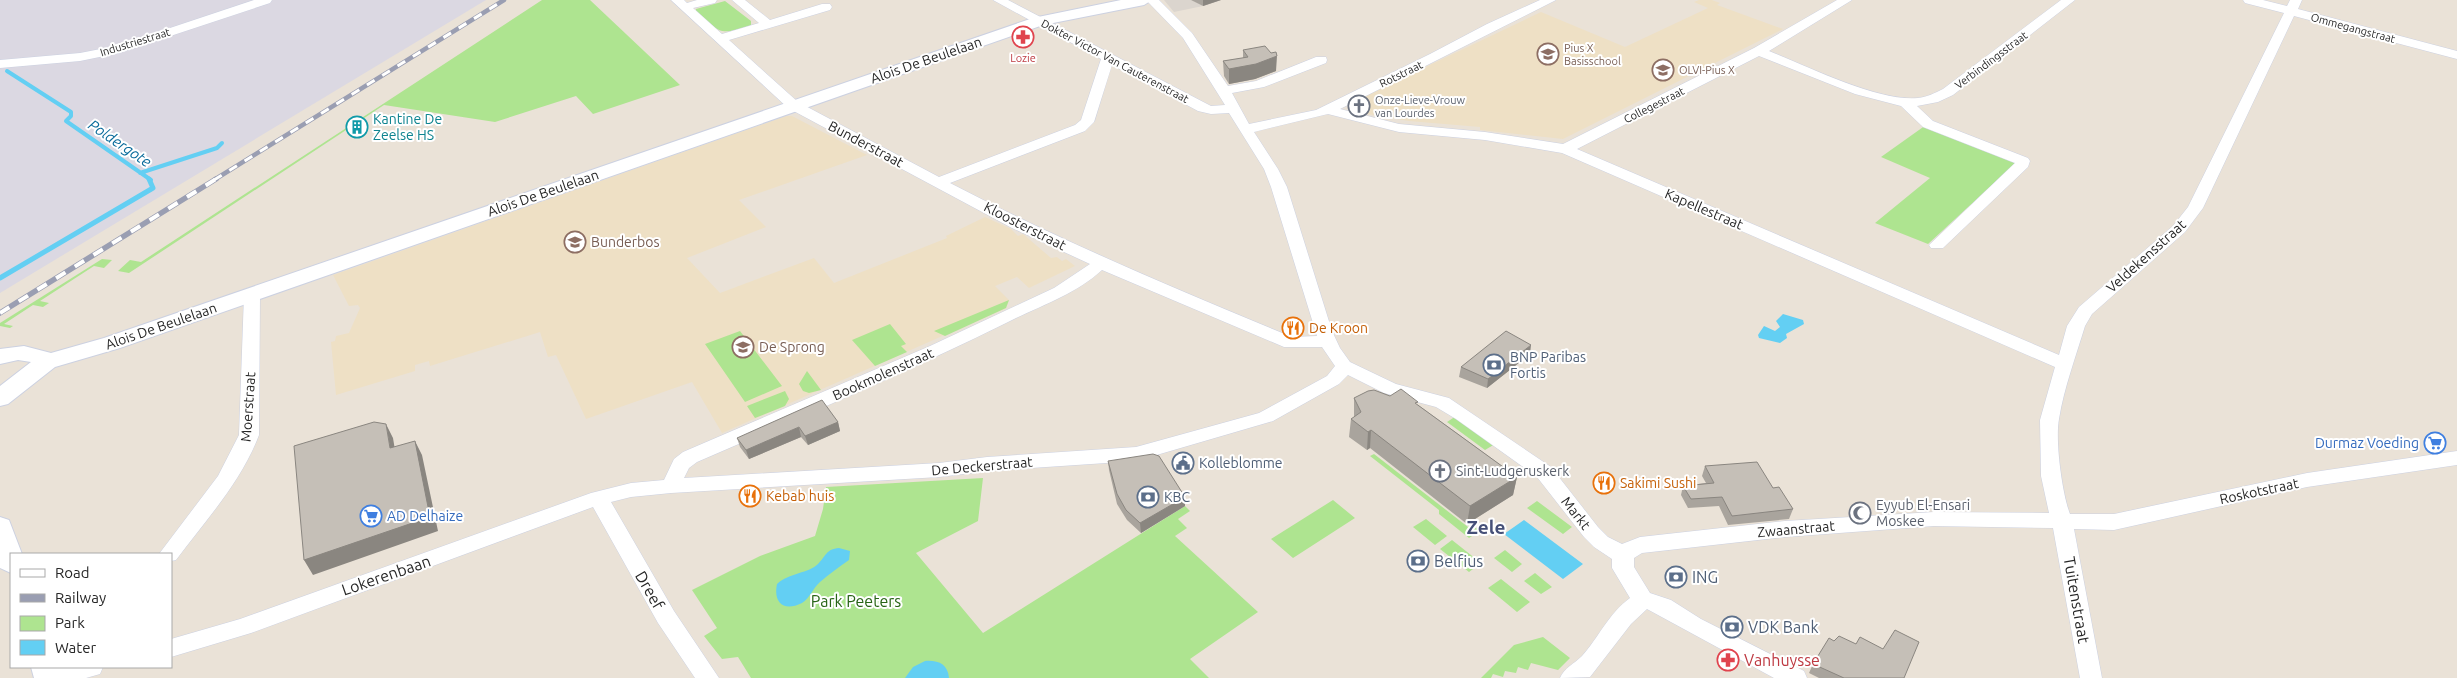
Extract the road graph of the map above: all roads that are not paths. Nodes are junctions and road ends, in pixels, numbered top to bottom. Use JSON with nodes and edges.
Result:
{"nodes":[{"id":1,"x":266,"y":0,"type":"edge"},
{"id":2,"x":711,"y":0,"type":"edge"},
{"id":3,"x":738,"y":0,"type":"edge"},
{"id":4,"x":1000,"y":0,"type":"edge"},
{"id":5,"x":1144,"y":0,"type":"edge"},
{"id":6,"x":1152,"y":0,"type":"edge"},
{"id":7,"x":1550,"y":0,"type":"edge"},
{"id":8,"x":1846,"y":0,"type":"edge"},
{"id":9,"x":2069,"y":0,"type":"edge"},
{"id":10,"x":2249,"y":0,"type":"edge"},
{"id":11,"x":681,"y":4,"type":"edge"},
{"id":12,"x":2293,"y":5,"type":"edge"},
{"id":13,"x":826,"y":7,"type":"dead end"},
{"id":14,"x":1039,"y":21,"type":"junction"},
{"id":15,"x":768,"y":24,"type":"junction"},
{"id":16,"x":720,"y":39,"type":"junction"},
{"id":17,"x":1759,"y":52,"type":"junction"},
{"id":18,"x":2457,"y":55,"type":"edge"},
{"id":19,"x":1108,"y":57,"type":"junction"},
{"id":20,"x":1321,"y":60,"type":"dead end"},
{"id":21,"x":0,"y":64,"type":"edge"},
{"id":22,"x":1224,"y":91,"type":"junction"},
{"id":23,"x":1906,"y":103,"type":"junction"},
{"id":24,"x":793,"y":105,"type":"junction"},
{"id":25,"x":1233,"y":109,"type":"junction"},
{"id":26,"x":1328,"y":110,"type":"junction"},
{"id":27,"x":1246,"y":129,"type":"junction"},
{"id":28,"x":1565,"y":149,"type":"junction"},
{"id":29,"x":938,"y":182,"type":"junction"},
{"id":30,"x":1937,"y":245,"type":"dead end"},
{"id":31,"x":1100,"y":263,"type":"junction"},
{"id":32,"x":252,"y":295,"type":"junction"},
{"id":33,"x":1326,"y":341,"type":"junction"},
{"id":34,"x":0,"y":357,"type":"edge"},
{"id":35,"x":47,"y":362,"type":"junction"},
{"id":36,"x":2064,"y":364,"type":"junction"},
{"id":37,"x":1344,"y":366,"type":"junction"},
{"id":38,"x":0,"y":398,"type":"edge"},
{"id":39,"x":2457,"y":458,"type":"edge"},
{"id":40,"x":671,"y":486,"type":"junction"},
{"id":41,"x":598,"y":498,"type":"junction"},
{"id":42,"x":2062,"y":522,"type":"junction"},
{"id":43,"x":0,"y":526,"type":"edge"},
{"id":44,"x":170,"y":553,"type":"edge"},
{"id":45,"x":1623,"y":555,"type":"junction"},
{"id":46,"x":10,"y":560,"type":"edge"},
{"id":47,"x":1643,"y":600,"type":"junction"},
{"id":48,"x":172,"y":648,"type":"edge"},
{"id":49,"x":84,"y":668,"type":"edge"},
{"id":50,"x":1578,"y":672,"type":"edge"},
{"id":51,"x":49,"y":678,"type":"edge"},
{"id":52,"x":708,"y":678,"type":"edge"},
{"id":53,"x":1796,"y":678,"type":"edge"},
{"id":54,"x":2091,"y":678,"type":"edge"}],
"edges":[{"from":1,"to":21,"type":"street","name":"Industriestraat"},
{"from":2,"to":11,"type":"street"},
{"from":3,"to":15,"type":"street"},
{"from":4,"to":14,"type":"street","name":"Dokter Victor Van Cauterenstraat"},
{"from":5,"to":14,"type":"street","name":"Alois De Beulelaan"},
{"from":6,"to":22,"type":"street"},
{"from":7,"to":26,"type":"street","name":"Rotstraat"},
{"from":8,"to":17,"type":"street","name":"Collegestraat"},
{"from":9,"to":23,"type":"street","name":"Verbindingsstraat"},
{"from":10,"to":12,"type":"street","name":"Ommegangstraat"},
{"from":11,"to":16,"type":"street","name":"Bunderstraat"},
{"from":12,"to":18,"type":"street","name":"Ommegangstraat"},
{"from":12,"to":36,"type":"street","name":"Veldekensstraat"},
{"from":13,"to":15,"type":"street"},
{"from":14,"to":19,"type":"street","name":"Dokter Victor Van Cauterenstraat"},
{"from":14,"to":24,"type":"street","name":"Alois De Beulelaan"},
{"from":15,"to":16,"type":"street"},
{"from":16,"to":24,"type":"street","name":"Bunderstraat"},
{"from":17,"to":23,"type":"street","name":"Verbindingsstraat"},
{"from":17,"to":28,"type":"street","name":"Collegestraat"},
{"from":19,"to":25,"type":"street","name":"Dokter Victor Van Cauterenstraat"},
{"from":19,"to":29,"type":"street"},
{"from":20,"to":22,"type":"street"},
{"from":22,"to":25,"type":"street"},
{"from":23,"to":30,"type":"street"},
{"from":24,"to":29,"type":"street","name":"Bunderstraat"},
{"from":24,"to":32,"type":"street","name":"Alois De Beulelaan"},
{"from":25,"to":27,"type":"street"},
{"from":26,"to":27,"type":"street","name":"Rotstraat"},
{"from":26,"to":28,"type":"street","name":"Kapellestraat"},
{"from":27,"to":33,"type":"street"},
{"from":28,"to":36,"type":"street","name":"Kapellestraat"},
{"from":29,"to":31,"type":"street","name":"Kloosterstraat"},
{"from":31,"to":33,"type":"street","name":"Kloosterstraat"},
{"from":31,"to":40,"type":"street","name":"Bookmolenstraat"},
{"from":32,"to":35,"type":"street","name":"Alois De Beulelaan"},
{"from":32,"to":44,"type":"street","name":"Moerstraat"},
{"from":33,"to":37,"type":"street"},
{"from":34,"to":35,"type":"street"},
{"from":35,"to":38,"type":"street"},
{"from":36,"to":42,"type":"street","name":"Veldekensstraat"},
{"from":37,"to":40,"type":"street","name":"De Deckerstraat"},
{"from":37,"to":45,"type":"street","name":"Markt"},
{"from":39,"to":42,"type":"street","name":"Roskotstraat"},
{"from":40,"to":41,"type":"street","name":"De Deckerstraat"},
{"from":41,"to":48,"type":"street","name":"Lokerenbaan"},
{"from":41,"to":52,"type":"street","name":"Dreef"},
{"from":42,"to":45,"type":"street","name":"Zwaanstraat"},
{"from":42,"to":54,"type":"street","name":"Tuitenstraat"},
{"from":43,"to":46,"type":"street"},
{"from":45,"to":47,"type":"street"},
{"from":47,"to":50,"type":"street"},
{"from":47,"to":53,"type":"street"},
{"from":49,"to":51,"type":"street"}]}
